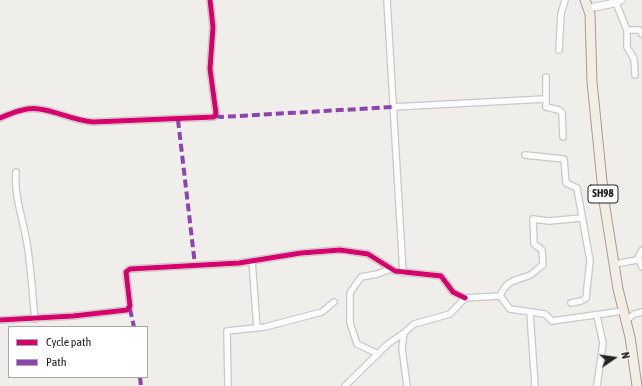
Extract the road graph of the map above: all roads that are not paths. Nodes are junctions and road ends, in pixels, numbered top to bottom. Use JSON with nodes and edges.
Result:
{"nodes":[{"id":1,"x":210,"y":0,"type":"edge"},
{"id":2,"x":387,"y":0,"type":"edge"},
{"id":3,"x":565,"y":0,"type":"edge"},
{"id":4,"x":614,"y":2,"type":"edge"},
{"id":5,"x":587,"y":4,"type":"edge"},
{"id":6,"x":627,"y":30,"type":"junction"},
{"id":7,"x":642,"y":34,"type":"edge"},
{"id":8,"x":559,"y":50,"type":"dead end"},
{"id":9,"x":635,"y":75,"type":"dead end"},
{"id":10,"x":546,"y":77,"type":"dead end"},
{"id":11,"x":545,"y":99,"type":"junction"},
{"id":12,"x":393,"y":107,"type":"junction"},
{"id":13,"x":0,"y":118,"type":"edge"},
{"id":14,"x":563,"y":137,"type":"dead end"},
{"id":15,"x":525,"y":155,"type":"dead end"},
{"id":16,"x":16,"y":172,"type":"dead end"},
{"id":17,"x":581,"y":218,"type":"junction"},
{"id":18,"x":642,"y":250,"type":"edge"},
{"id":19,"x":638,"y":258,"type":"junction"},
{"id":20,"x":252,"y":261,"type":"junction"},
{"id":21,"x":615,"y":264,"type":"junction"},
{"id":22,"x":642,"y":267,"type":"edge"},
{"id":23,"x":391,"y":269,"type":"junction"},
{"id":24,"x":403,"y":273,"type":"junction"},
{"id":25,"x":500,"y":296,"type":"junction"},
{"id":26,"x":465,"y":298,"type":"junction"},
{"id":27,"x":334,"y":302,"type":"dead end"},
{"id":28,"x":571,"y":303,"type":"dead end"},
{"id":29,"x":622,"y":311,"type":"junction"},
{"id":30,"x":642,"y":312,"type":"edge"},
{"id":31,"x":530,"y":313,"type":"junction"},
{"id":32,"x":597,"y":316,"type":"junction"},
{"id":33,"x":35,"y":319,"type":"junction"},
{"id":34,"x":0,"y":320,"type":"edge"},
{"id":35,"x":626,"y":321,"type":"junction"},
{"id":36,"x":257,"y":328,"type":"junction"},
{"id":37,"x":404,"y":333,"type":"junction"},
{"id":38,"x":378,"y":354,"type":"junction"},
{"id":39,"x":228,"y":386,"type":"edge"},
{"id":40,"x":345,"y":386,"type":"edge"},
{"id":41,"x":407,"y":386,"type":"edge"},
{"id":42,"x":535,"y":386,"type":"edge"},
{"id":43,"x":597,"y":386,"type":"edge"},
{"id":44,"x":637,"y":386,"type":"edge"}],
"edges":[{"from":1,"to":13,"type":"street"},
{"from":2,"to":12,"type":"street"},
{"from":3,"to":8,"type":"street"},
{"from":4,"to":5,"type":"street"},
{"from":4,"to":6,"type":"street"},
{"from":5,"to":21,"type":"main road","number":"SH98"},
{"from":6,"to":7,"type":"street"},
{"from":6,"to":9,"type":"street"},
{"from":10,"to":11,"type":"street"},
{"from":11,"to":12,"type":"street"},
{"from":11,"to":14,"type":"street"},
{"from":12,"to":24,"type":"street"},
{"from":15,"to":17,"type":"street"},
{"from":16,"to":33,"type":"street"},
{"from":17,"to":25,"type":"street"},
{"from":17,"to":28,"type":"street"},
{"from":18,"to":19,"type":"street"},
{"from":19,"to":21,"type":"street"},
{"from":19,"to":22,"type":"street"},
{"from":20,"to":23,"type":"street"},
{"from":20,"to":33,"type":"street"},
{"from":20,"to":36,"type":"street"},
{"from":21,"to":29,"type":"main road","number":"SH98"},
{"from":23,"to":24,"type":"street"},
{"from":23,"to":38,"type":"street"},
{"from":24,"to":26,"type":"street"},
{"from":25,"to":26,"type":"street"},
{"from":25,"to":31,"type":"street"},
{"from":26,"to":37,"type":"street"},
{"from":27,"to":36,"type":"street"},
{"from":29,"to":32,"type":"street"},
{"from":29,"to":35,"type":"main road","number":"SH98"},
{"from":30,"to":35,"type":"street"},
{"from":31,"to":32,"type":"street"},
{"from":31,"to":42,"type":"street"},
{"from":32,"to":43,"type":"street"},
{"from":33,"to":34,"type":"street"},
{"from":35,"to":44,"type":"main road","number":"SH98"},
{"from":36,"to":39,"type":"street"},
{"from":37,"to":38,"type":"street"},
{"from":37,"to":41,"type":"street"},
{"from":38,"to":40,"type":"street"}]}
